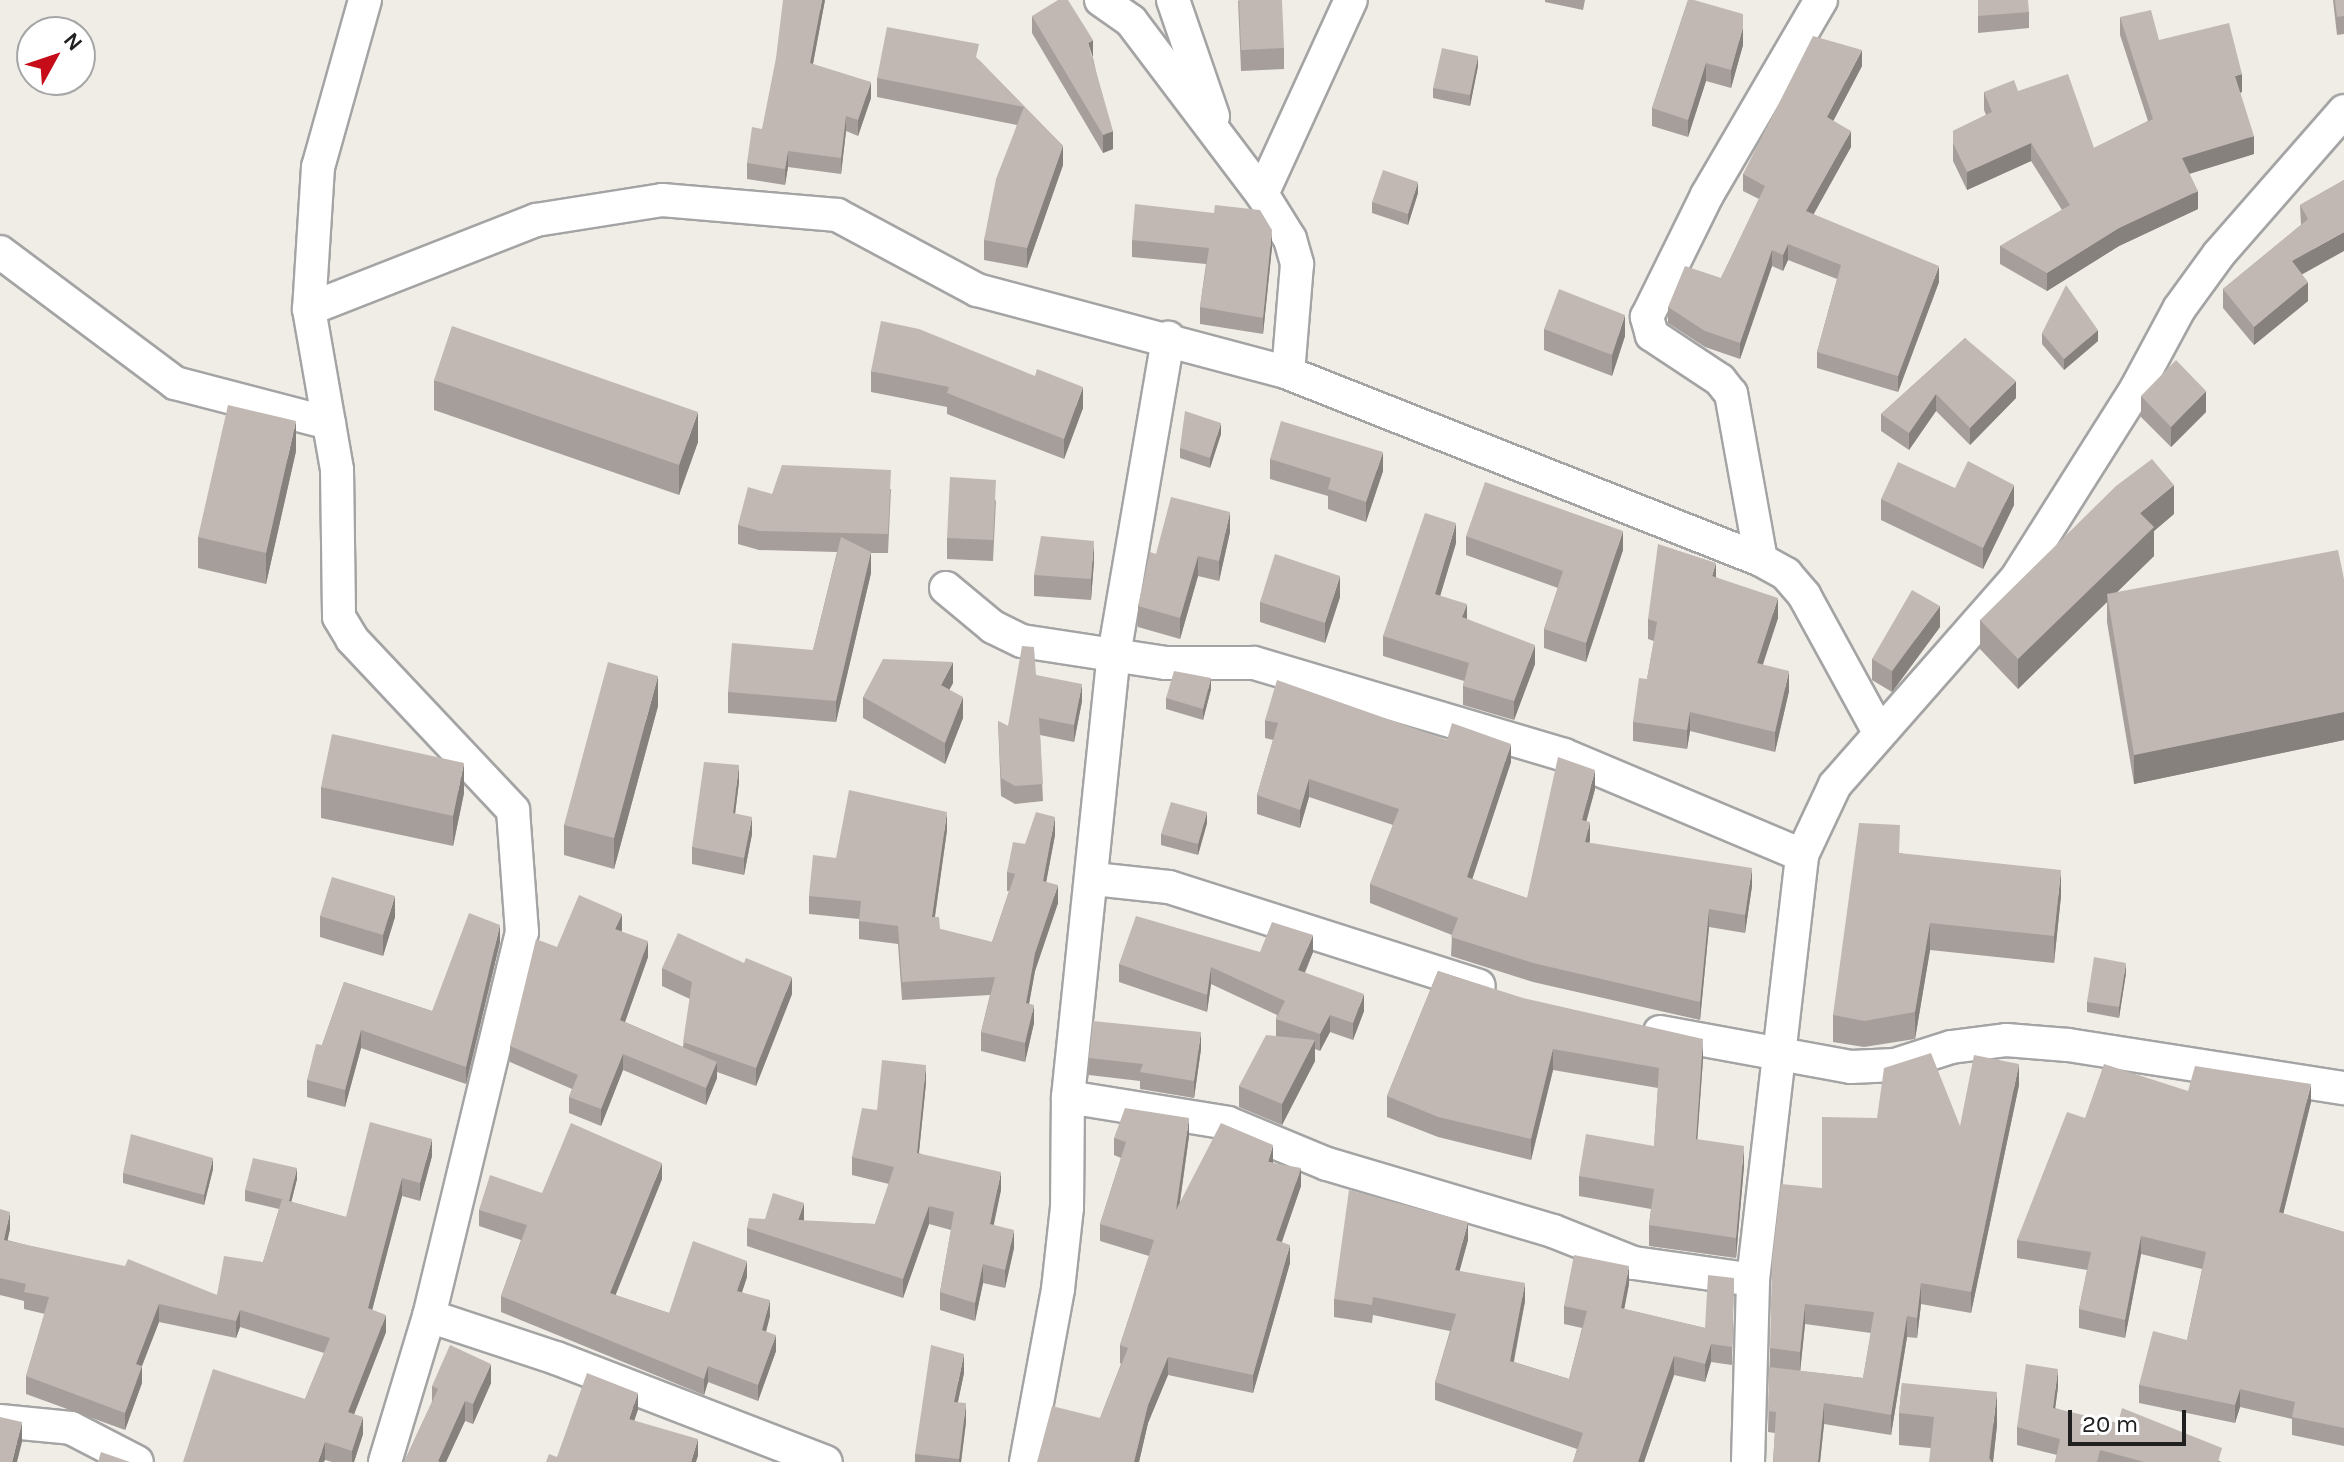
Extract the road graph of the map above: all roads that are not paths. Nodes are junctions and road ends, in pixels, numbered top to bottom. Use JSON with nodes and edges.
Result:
{"nodes":[{"id":1,"x":365,"y":0,"type":"edge"},
{"id":2,"x":1101,"y":0,"type":"edge"},
{"id":3,"x":1173,"y":0,"type":"edge"},
{"id":4,"x":1351,"y":0,"type":"edge"},
{"id":5,"x":1821,"y":0,"type":"edge"},
{"id":6,"x":2344,"y":111,"type":"edge"},
{"id":7,"x":1223,"y":145,"type":"junction"},
{"id":8,"x":1262,"y":194,"type":"junction"},
{"id":9,"x":0,"y":252,"type":"edge"},
{"id":10,"x":309,"y":309,"type":"junction"},
{"id":11,"x":1168,"y":338,"type":"junction"},
{"id":12,"x":1288,"y":373,"type":"junction"},
{"id":13,"x":329,"y":423,"type":"junction"},
{"id":14,"x":1761,"y":560,"type":"junction"},
{"id":15,"x":946,"y":588,"type":"dead end"},
{"id":16,"x":1114,"y":655,"type":"junction"},
{"id":17,"x":1878,"y":730,"type":"junction"},
{"id":18,"x":1802,"y":855,"type":"junction"},
{"id":19,"x":1094,"y":879,"type":"junction"},
{"id":20,"x":1513,"y":996,"type":"edge"},
{"id":21,"x":1634,"y":1025,"type":"edge"},
{"id":22,"x":1775,"y":1054,"type":"junction"},
{"id":23,"x":2344,"y":1088,"type":"edge"},
{"id":24,"x":1068,"y":1097,"type":"junction"},
{"id":25,"x":1753,"y":1280,"type":"junction"},
{"id":26,"x":429,"y":1316,"type":"junction"},
{"id":27,"x":0,"y":1421,"type":"edge"},
{"id":28,"x":137,"y":1462,"type":"edge"},
{"id":29,"x":385,"y":1462,"type":"edge"},
{"id":30,"x":826,"y":1462,"type":"edge"},
{"id":31,"x":1026,"y":1462,"type":"edge"},
{"id":32,"x":1748,"y":1462,"type":"edge"}],
"edges":[{"from":1,"to":10,"type":"street"},
{"from":2,"to":7,"type":"street"},
{"from":3,"to":7,"type":"street"},
{"from":4,"to":8,"type":"street"},
{"from":5,"to":14,"type":"street"},
{"from":6,"to":17,"type":"street"},
{"from":7,"to":8,"type":"street"},
{"from":8,"to":12,"type":"street"},
{"from":9,"to":13,"type":"street"},
{"from":10,"to":11,"type":"street"},
{"from":10,"to":13,"type":"street"},
{"from":11,"to":12,"type":"street"},
{"from":11,"to":16,"type":"street"},
{"from":12,"to":14,"type":"street"},
{"from":13,"to":26,"type":"street"},
{"from":14,"to":17,"type":"street"},
{"from":15,"to":16,"type":"street"},
{"from":16,"to":18,"type":"street"},
{"from":16,"to":19,"type":"street"},
{"from":17,"to":18,"type":"street"},
{"from":18,"to":22,"type":"street"},
{"from":19,"to":20,"type":"street"},
{"from":19,"to":24,"type":"street"},
{"from":21,"to":22,"type":"street"},
{"from":22,"to":23,"type":"street"},
{"from":22,"to":25,"type":"street"},
{"from":24,"to":25,"type":"street"},
{"from":24,"to":31,"type":"street"},
{"from":25,"to":32,"type":"street"},
{"from":26,"to":29,"type":"street"},
{"from":26,"to":30,"type":"street"},
{"from":27,"to":28,"type":"street"}]}
